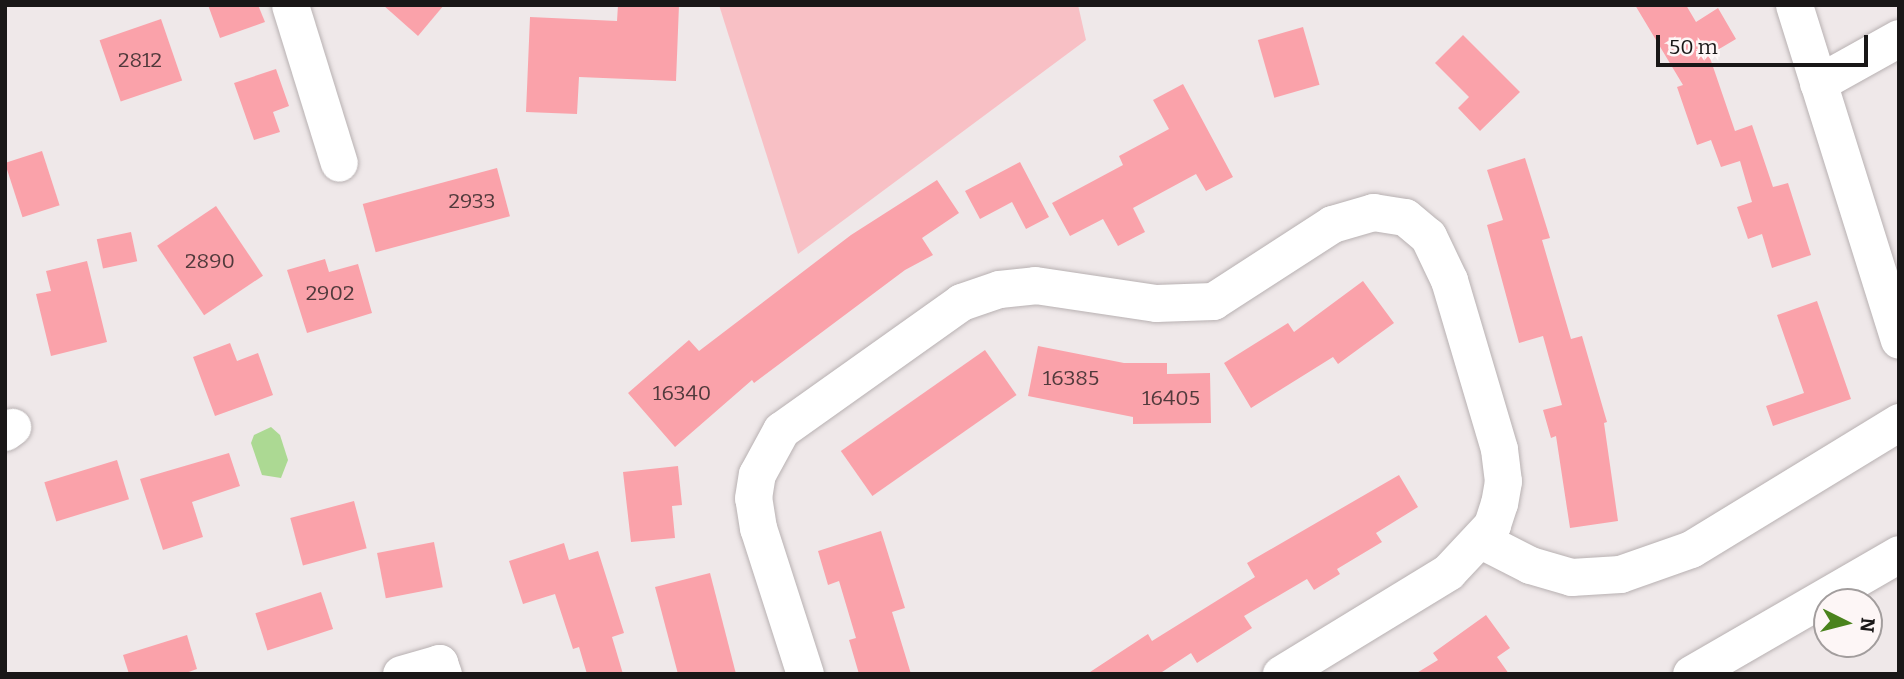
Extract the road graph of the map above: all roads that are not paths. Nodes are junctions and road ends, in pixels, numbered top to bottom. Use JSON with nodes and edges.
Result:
{"nodes":[{"id":1,"x":290,"y":5,"type":"edge"},
{"id":2,"x":1794,"y":5,"type":"edge"},
{"id":3,"x":1899,"y":38,"type":"edge"},
{"id":4,"x":1818,"y":83,"type":"junction"},
{"id":5,"x":339,"y":163,"type":"dead end"},
{"id":6,"x":1899,"y":340,"type":"edge"},
{"id":7,"x":1899,"y":422,"type":"edge"},
{"id":8,"x":1481,"y":540,"type":"junction"},
{"id":9,"x":1899,"y":554,"type":"edge"},
{"id":10,"x":401,"y":674,"type":"edge"},
{"id":11,"x":443,"y":674,"type":"edge"},
{"id":12,"x":805,"y":674,"type":"edge"},
{"id":13,"x":1281,"y":674,"type":"edge"},
{"id":14,"x":1691,"y":674,"type":"edge"}],
"edges":[{"from":1,"to":5,"type":"street"},
{"from":2,"to":4,"type":"street"},
{"from":3,"to":4,"type":"street"},
{"from":4,"to":6,"type":"street"},
{"from":7,"to":8,"type":"street"},
{"from":8,"to":12,"type":"street"},
{"from":8,"to":13,"type":"street"},
{"from":9,"to":14,"type":"street"},
{"from":10,"to":11,"type":"street"}]}
